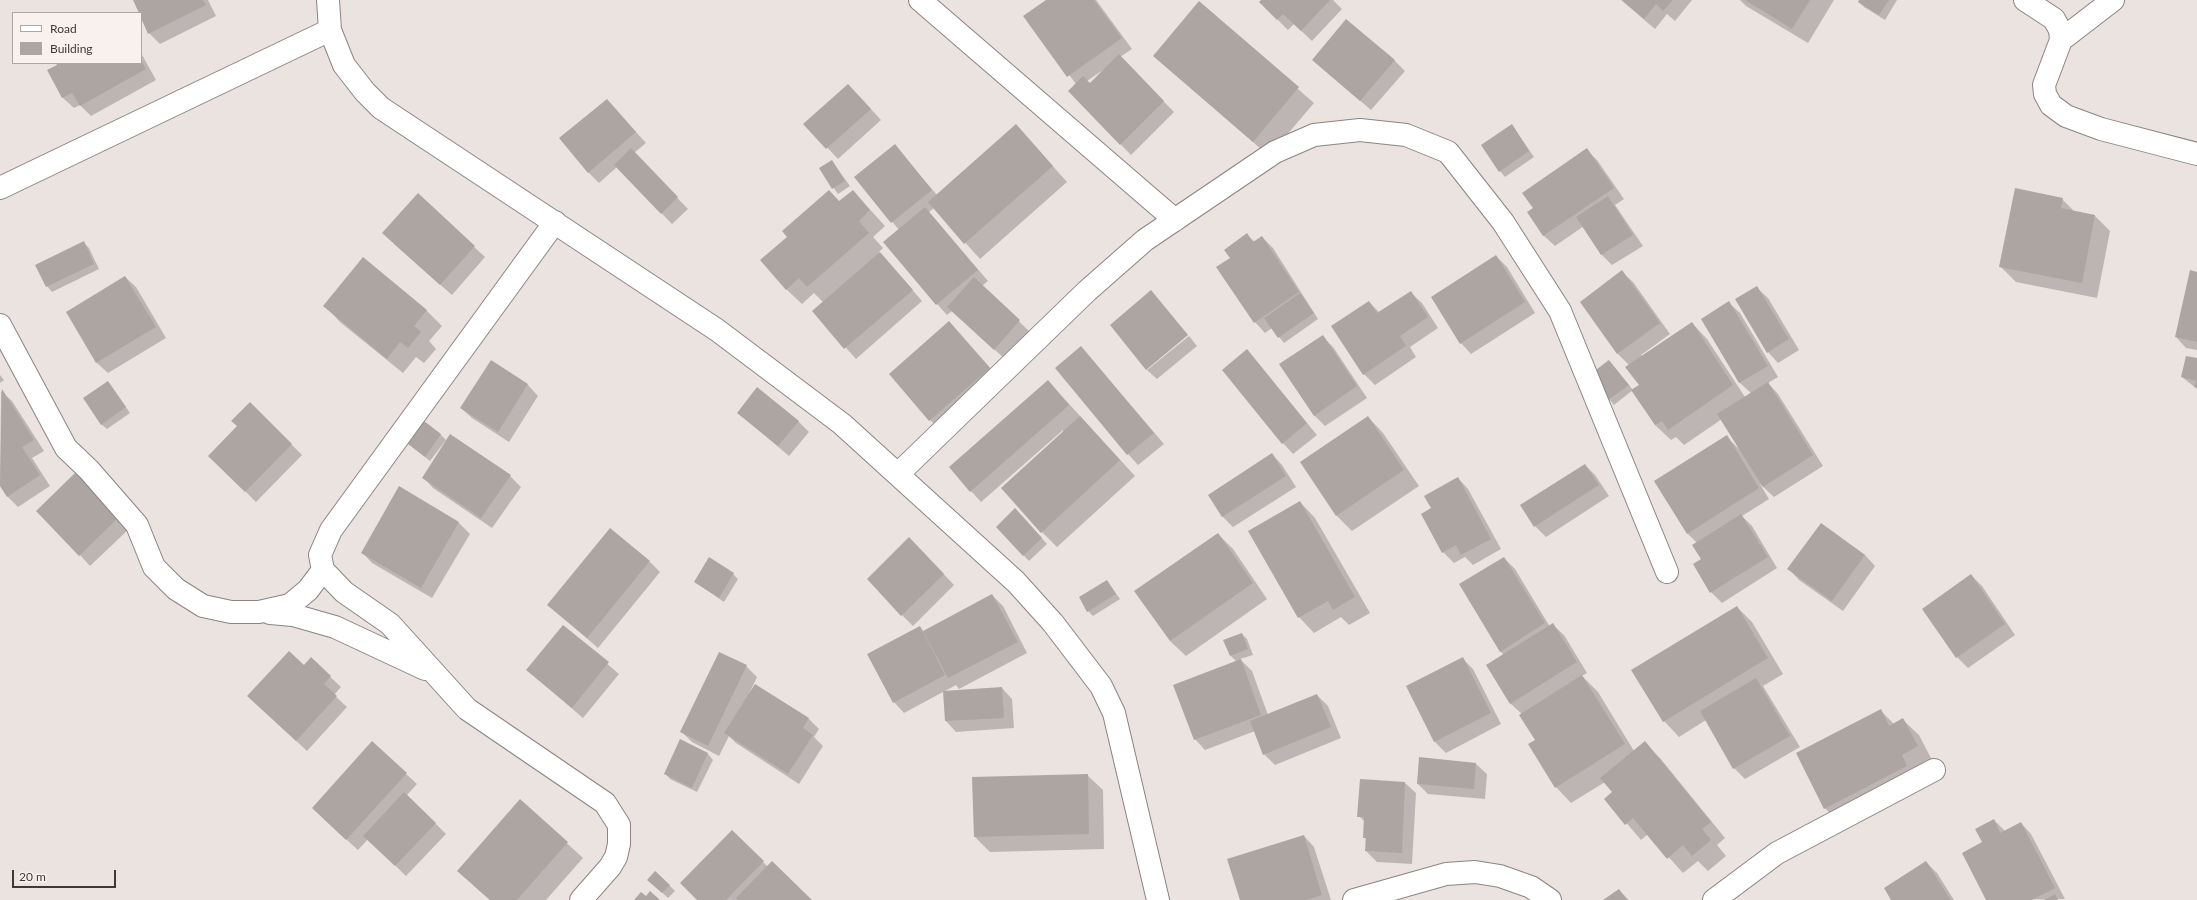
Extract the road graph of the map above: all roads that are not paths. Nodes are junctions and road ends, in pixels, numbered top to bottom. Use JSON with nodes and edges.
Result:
{"nodes":[{"id":1,"x":328,"y":0,"type":"edge"},
{"id":2,"x":920,"y":0,"type":"edge"},
{"id":3,"x":2026,"y":0,"type":"edge"},
{"id":4,"x":2113,"y":0,"type":"edge"},
{"id":5,"x":330,"y":30,"type":"junction"},
{"id":6,"x":2061,"y":40,"type":"junction"},
{"id":7,"x":2197,"y":154,"type":"edge"},
{"id":8,"x":0,"y":188,"type":"edge"},
{"id":9,"x":1175,"y":220,"type":"junction"},
{"id":10,"x":555,"y":222,"type":"junction"},
{"id":11,"x":0,"y":325,"type":"edge"},
{"id":12,"x":898,"y":474,"type":"junction"},
{"id":13,"x":323,"y":570,"type":"junction"},
{"id":14,"x":1667,"y":572,"type":"dead end"},
{"id":15,"x":259,"y":612,"type":"junction"},
{"id":16,"x":433,"y":673,"type":"junction"},
{"id":17,"x":1934,"y":770,"type":"dead end"},
{"id":18,"x":581,"y":900,"type":"edge"},
{"id":19,"x":1158,"y":900,"type":"edge"},
{"id":20,"x":1354,"y":900,"type":"edge"},
{"id":21,"x":1550,"y":900,"type":"edge"},
{"id":22,"x":1714,"y":900,"type":"edge"}],
"edges":[{"from":1,"to":5,"type":"street"},
{"from":2,"to":9,"type":"street"},
{"from":3,"to":6,"type":"street"},
{"from":4,"to":6,"type":"street"},
{"from":5,"to":8,"type":"street"},
{"from":5,"to":10,"type":"street"},
{"from":6,"to":7,"type":"street"},
{"from":9,"to":12,"type":"street"},
{"from":9,"to":14,"type":"street"},
{"from":10,"to":12,"type":"street"},
{"from":10,"to":13,"type":"street"},
{"from":11,"to":15,"type":"street"},
{"from":12,"to":19,"type":"street"},
{"from":13,"to":15,"type":"street"},
{"from":13,"to":16,"type":"street"},
{"from":15,"to":16,"type":"street"},
{"from":16,"to":18,"type":"street"},
{"from":17,"to":22,"type":"street"},
{"from":20,"to":21,"type":"street"}]}
